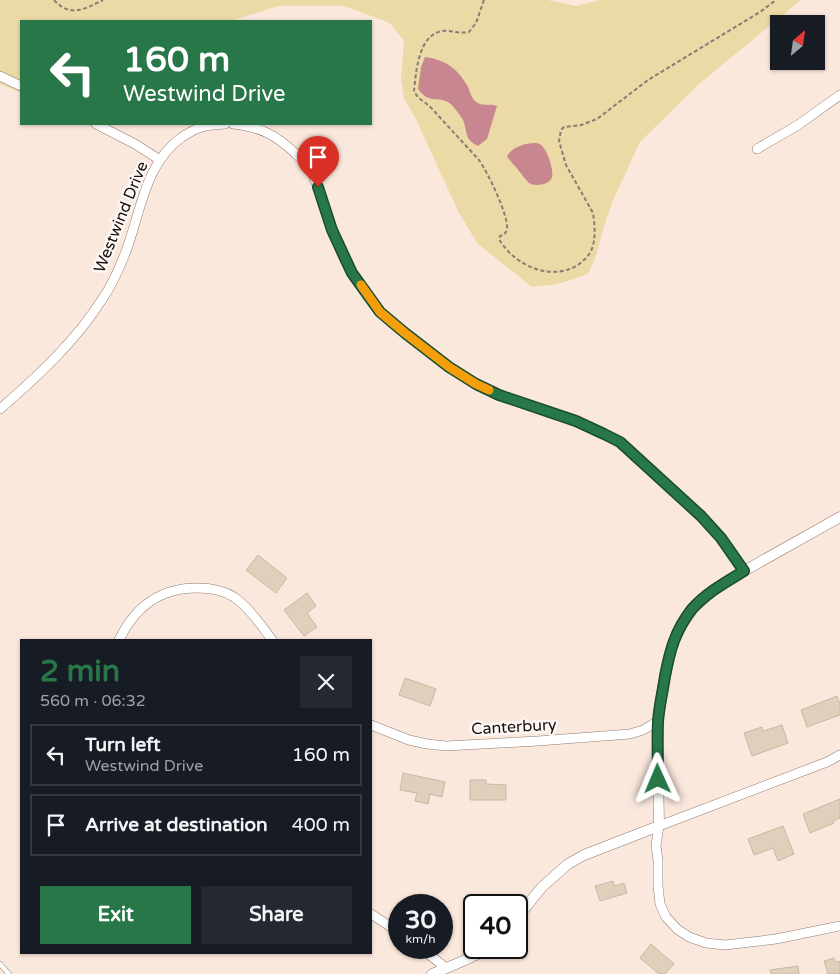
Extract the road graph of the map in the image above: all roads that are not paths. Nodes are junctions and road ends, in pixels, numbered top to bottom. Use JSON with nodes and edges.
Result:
{"nodes":[{"id":1,"x":0,"y":76,"type":"edge"},
{"id":2,"x":20,"y":86,"type":"edge"},
{"id":3,"x":840,"y":95,"type":"edge"},
{"id":4,"x":98,"y":125,"type":"edge"},
{"id":5,"x":218,"y":125,"type":"edge"},
{"id":6,"x":239,"y":125,"type":"edge"},
{"id":7,"x":757,"y":149,"type":"dead end"},
{"id":8,"x":160,"y":160,"type":"junction"},
{"id":9,"x":0,"y":409,"type":"edge"},
{"id":10,"x":840,"y":518,"type":"edge"},
{"id":11,"x":744,"y":571,"type":"junction"},
{"id":12,"x":120,"y":639,"type":"edge"},
{"id":13,"x":271,"y":639,"type":"edge"},
{"id":14,"x":658,"y":721,"type":"junction"},
{"id":15,"x":372,"y":725,"type":"edge"},
{"id":16,"x":840,"y":755,"type":"edge"},
{"id":17,"x":659,"y":826,"type":"junction"},
{"id":18,"x":528,"y":905,"type":"edge"},
{"id":19,"x":372,"y":915,"type":"edge"},
{"id":20,"x":388,"y":925,"type":"edge"},
{"id":21,"x":840,"y":926,"type":"edge"},
{"id":22,"x":435,"y":959,"type":"edge"},
{"id":23,"x":467,"y":959,"type":"edge"},
{"id":24,"x":0,"y":964,"type":"edge"},
{"id":25,"x":446,"y":968,"type":"junction"},
{"id":26,"x":9,"y":974,"type":"edge"},
{"id":27,"x":432,"y":974,"type":"edge"}],
"edges":[{"from":1,"to":2,"type":"street"},
{"from":3,"to":7,"type":"street"},
{"from":4,"to":8,"type":"street"},
{"from":5,"to":8,"type":"street","name":"Westwind Drive"},
{"from":6,"to":11,"type":"street"},
{"from":8,"to":9,"type":"street","name":"Westwind Drive"},
{"from":10,"to":11,"type":"street"},
{"from":11,"to":14,"type":"street"},
{"from":12,"to":13,"type":"street"},
{"from":14,"to":15,"type":"street","name":"Canterbury"},
{"from":14,"to":17,"type":"street"},
{"from":16,"to":17,"type":"street"},
{"from":17,"to":18,"type":"street"},
{"from":17,"to":21,"type":"street"},
{"from":19,"to":20,"type":"street"},
{"from":22,"to":25,"type":"street"},
{"from":23,"to":25,"type":"street"},
{"from":24,"to":26,"type":"lane"},
{"from":25,"to":27,"type":"street"}]}
